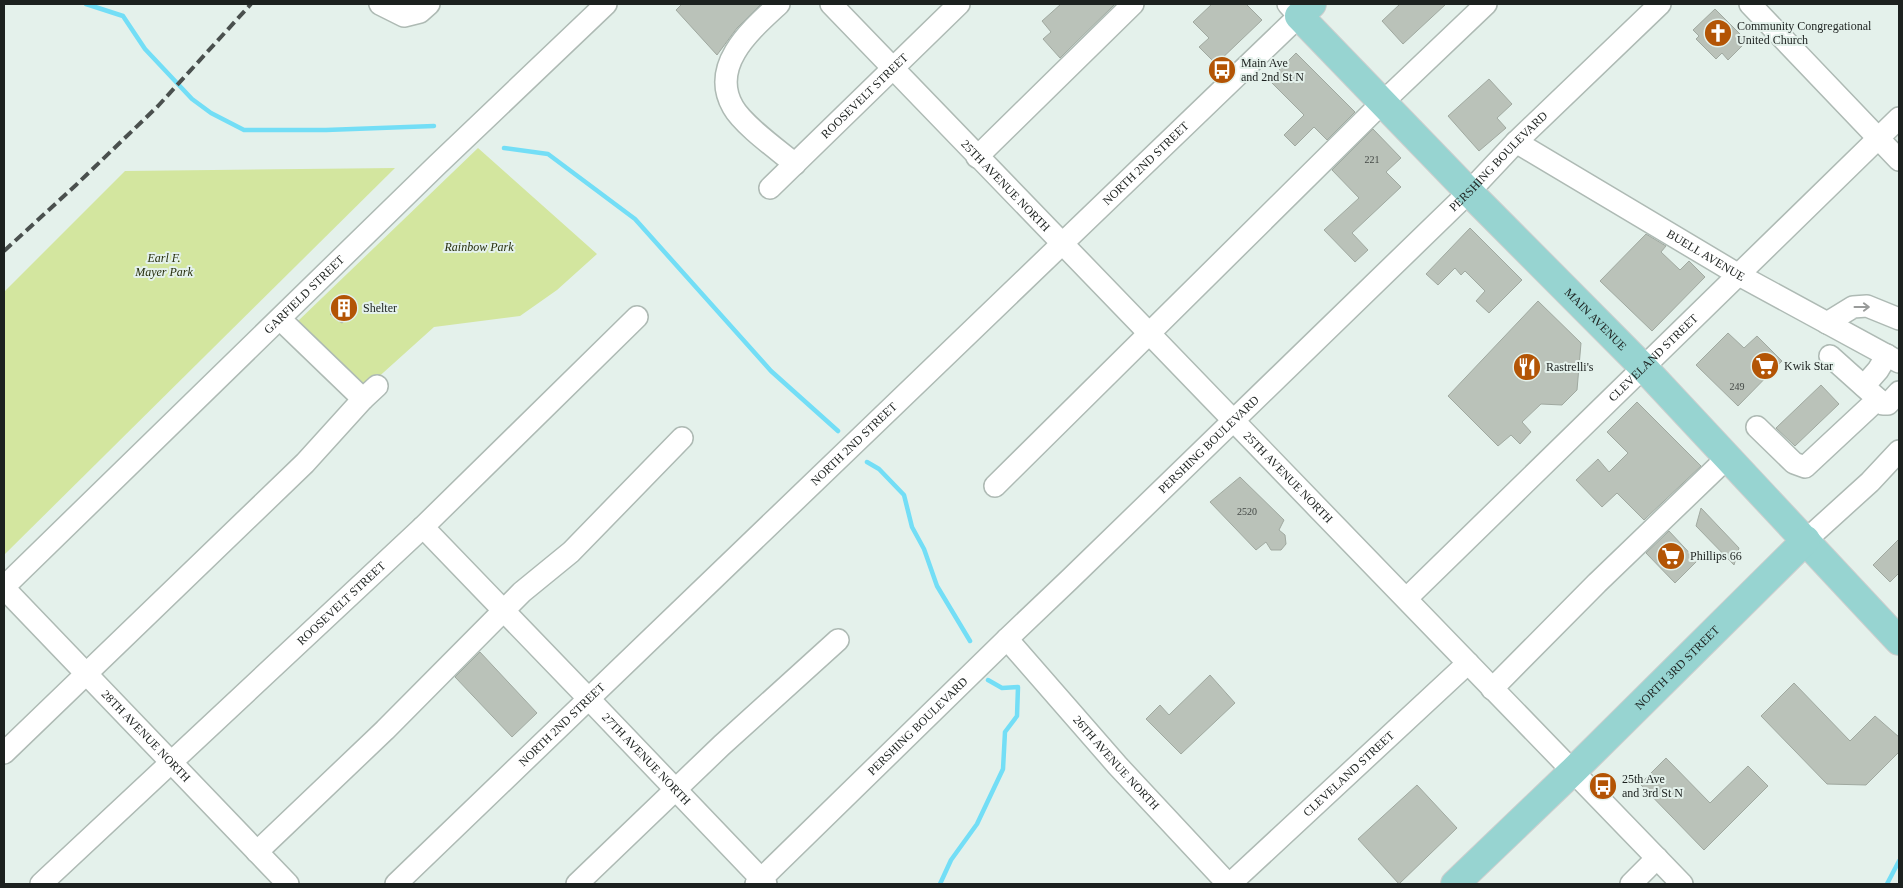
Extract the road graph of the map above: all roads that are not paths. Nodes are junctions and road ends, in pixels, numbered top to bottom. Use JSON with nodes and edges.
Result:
{"nodes":[{"id":1,"x":380,"y":4,"type":"edge"},
{"id":2,"x":429,"y":4,"type":"edge"},
{"id":3,"x":606,"y":4,"type":"edge"},
{"id":4,"x":779,"y":4,"type":"edge"},
{"id":5,"x":831,"y":4,"type":"edge"},
{"id":6,"x":959,"y":4,"type":"edge"},
{"id":7,"x":1133,"y":4,"type":"edge"},
{"id":8,"x":1486,"y":4,"type":"edge"},
{"id":9,"x":1660,"y":4,"type":"edge"},
{"id":10,"x":1750,"y":4,"type":"edge"},
{"id":11,"x":1300,"y":8,"type":"edge"},
{"id":12,"x":893,"y":69,"type":"junction"},
{"id":13,"x":1383,"y":102,"type":"junction"},
{"id":14,"x":1899,"y":118,"type":"edge"},
{"id":15,"x":1878,"y":138,"type":"junction"},
{"id":16,"x":1516,"y":142,"type":"junction"},
{"id":17,"x":977,"y":157,"type":"junction"},
{"id":18,"x":1899,"y":160,"type":"edge"},
{"id":19,"x":795,"y":164,"type":"junction"},
{"id":20,"x":770,"y":188,"type":"dead end"},
{"id":21,"x":1469,"y":192,"type":"junction"},
{"id":22,"x":1062,"y":245,"type":"junction"},
{"id":23,"x":1739,"y":275,"type":"junction"},
{"id":24,"x":637,"y":317,"type":"dead end"},
{"id":25,"x":280,"y":319,"type":"junction"},
{"id":26,"x":1899,"y":319,"type":"edge"},
{"id":27,"x":1827,"y":323,"type":"junction"},
{"id":28,"x":1148,"y":334,"type":"junction"},
{"id":29,"x":1830,"y":356,"type":"dead end"},
{"id":30,"x":1893,"y":358,"type":"edge"},
{"id":31,"x":1644,"y":368,"type":"junction"},
{"id":32,"x":1899,"y":392,"type":"edge"},
{"id":33,"x":1871,"y":393,"type":"junction"},
{"id":34,"x":1234,"y":420,"type":"junction"},
{"id":35,"x":1758,"y":427,"type":"dead end"},
{"id":36,"x":682,"y":438,"type":"dead end"},
{"id":37,"x":1899,"y":451,"type":"edge"},
{"id":38,"x":1728,"y":457,"type":"junction"},
{"id":39,"x":995,"y":486,"type":"dead end"},
{"id":40,"x":423,"y":527,"type":"junction"},
{"id":41,"x":1806,"y":540,"type":"junction"},
{"id":42,"x":4,"y":587,"type":"edge"},
{"id":43,"x":1408,"y":598,"type":"junction"},
{"id":44,"x":504,"y":611,"type":"junction"},
{"id":45,"x":1007,"y":639,"type":"junction"},
{"id":46,"x":838,"y":640,"type":"dead end"},
{"id":47,"x":1899,"y":642,"type":"edge"},
{"id":48,"x":1468,"y":663,"type":"junction"},
{"id":49,"x":86,"y":674,"type":"junction"},
{"id":50,"x":1492,"y":689,"type":"junction"},
{"id":51,"x":588,"y":698,"type":"junction"},
{"id":52,"x":4,"y":753,"type":"edge"},
{"id":53,"x":170,"y":762,"type":"junction"},
{"id":54,"x":1573,"y":771,"type":"junction"},
{"id":55,"x":676,"y":790,"type":"junction"},
{"id":56,"x":257,"y":852,"type":"junction"},
{"id":57,"x":1657,"y":858,"type":"junction"},
{"id":58,"x":761,"y":883,"type":"edge"},
{"id":59,"x":41,"y":884,"type":"edge"},
{"id":60,"x":288,"y":884,"type":"edge"},
{"id":61,"x":396,"y":884,"type":"edge"},
{"id":62,"x":577,"y":884,"type":"edge"},
{"id":63,"x":1229,"y":884,"type":"edge"},
{"id":64,"x":1454,"y":884,"type":"edge"},
{"id":65,"x":1631,"y":884,"type":"edge"},
{"id":66,"x":1682,"y":884,"type":"edge"}],
"edges":[{"from":1,"to":2,"type":"street"},
{"from":3,"to":25,"type":"street","name":"GARFIELD STREET"},
{"from":4,"to":19,"type":"street"},
{"from":5,"to":12,"type":"street","name":"25TH AVENUE NORTH"},
{"from":6,"to":12,"type":"street","name":"ROOSEVELT STREET"},
{"from":7,"to":17,"type":"street"},
{"from":8,"to":13,"type":"street"},
{"from":9,"to":16,"type":"street","name":"PERSHING BOULEVARD"},
{"from":10,"to":15,"type":"street"},
{"from":11,"to":13,"type":"main road","name":"MAIN AVENUE"},
{"from":11,"to":22,"type":"street","name":"NORTH 2ND STREET"},
{"from":12,"to":17,"type":"street","name":"25TH AVENUE NORTH"},
{"from":12,"to":19,"type":"street","name":"ROOSEVELT STREET"},
{"from":13,"to":21,"type":"main road","name":"MAIN AVENUE"},
{"from":13,"to":28,"type":"street"},
{"from":14,"to":15,"type":"street","name":"CLEVELAND STREET"},
{"from":15,"to":18,"type":"street"},
{"from":15,"to":23,"type":"street","name":"CLEVELAND STREET"},
{"from":16,"to":21,"type":"street","name":"PERSHING BOULEVARD"},
{"from":16,"to":23,"type":"street","name":"BUELL AVENUE"},
{"from":17,"to":22,"type":"street","name":"25TH AVENUE NORTH"},
{"from":19,"to":20,"type":"street","name":"ROOSEVELT STREET"},
{"from":21,"to":31,"type":"main road","name":"MAIN AVENUE"},
{"from":21,"to":34,"type":"street","name":"PERSHING BOULEVARD"},
{"from":22,"to":28,"type":"street","name":"25TH AVENUE NORTH"},
{"from":22,"to":51,"type":"street","name":"NORTH 2ND STREET"},
{"from":23,"to":27,"type":"street","name":"BUELL AVENUE"},
{"from":23,"to":31,"type":"street","name":"CLEVELAND STREET"},
{"from":24,"to":40,"type":"street","name":"ROOSEVELT STREET"},
{"from":25,"to":42,"type":"street","name":"GARFIELD STREET"},
{"from":25,"to":49,"type":"street"},
{"from":27,"to":26,"type":"street","one_way":true},
{"from":27,"to":30,"type":"street","name":"BUELL AVENUE"},
{"from":28,"to":34,"type":"street","name":"25TH AVENUE NORTH"},
{"from":28,"to":39,"type":"street"},
{"from":29,"to":33,"type":"street"},
{"from":30,"to":33,"type":"street"},
{"from":31,"to":38,"type":"main road","name":"MAIN AVENUE"},
{"from":31,"to":43,"type":"street","name":"CLEVELAND STREET"},
{"from":32,"to":33,"type":"street"},
{"from":33,"to":35,"type":"street"},
{"from":34,"to":43,"type":"street","name":"25TH AVENUE NORTH"},
{"from":34,"to":45,"type":"street","name":"PERSHING BOULEVARD"},
{"from":36,"to":44,"type":"street"},
{"from":37,"to":41,"type":"street","name":"NORTH 3RD STREET"},
{"from":38,"to":41,"type":"main road","name":"MAIN AVENUE"},
{"from":38,"to":50,"type":"street"},
{"from":40,"to":44,"type":"street","name":"27TH AVENUE NORTH"},
{"from":40,"to":53,"type":"street","name":"ROOSEVELT STREET"},
{"from":41,"to":47,"type":"main road","name":"MAIN AVENUE"},
{"from":41,"to":54,"type":"main road","name":"NORTH 3RD STREET"},
{"from":42,"to":49,"type":"street","name":"28TH AVENUE NORTH"},
{"from":43,"to":48,"type":"street","name":"25TH AVENUE NORTH"},
{"from":44,"to":51,"type":"street","name":"27TH AVENUE NORTH"},
{"from":44,"to":56,"type":"street"},
{"from":45,"to":58,"type":"street","name":"PERSHING BOULEVARD"},
{"from":45,"to":63,"type":"street","name":"26TH AVENUE NORTH"},
{"from":46,"to":55,"type":"street"},
{"from":48,"to":50,"type":"street","name":"25TH AVENUE NORTH"},
{"from":48,"to":63,"type":"street","name":"CLEVELAND STREET"},
{"from":49,"to":52,"type":"street"},
{"from":49,"to":53,"type":"street","name":"28TH AVENUE NORTH"},
{"from":50,"to":54,"type":"street","name":"25TH AVENUE NORTH"},
{"from":51,"to":55,"type":"street","name":"27TH AVENUE NORTH"},
{"from":51,"to":61,"type":"street","name":"NORTH 2ND STREET"},
{"from":53,"to":56,"type":"street","name":"28TH AVENUE NORTH"},
{"from":53,"to":59,"type":"street","name":"ROOSEVELT STREET"},
{"from":54,"to":57,"type":"street","name":"25TH AVENUE NORTH"},
{"from":54,"to":64,"type":"main road","name":"NORTH 3RD STREET"},
{"from":55,"to":58,"type":"street","name":"27TH AVENUE NORTH"},
{"from":55,"to":62,"type":"street"},
{"from":56,"to":60,"type":"street","name":"28TH AVENUE NORTH"},
{"from":57,"to":65,"type":"street"},
{"from":57,"to":66,"type":"street","name":"25TH AVENUE NORTH"}]}
